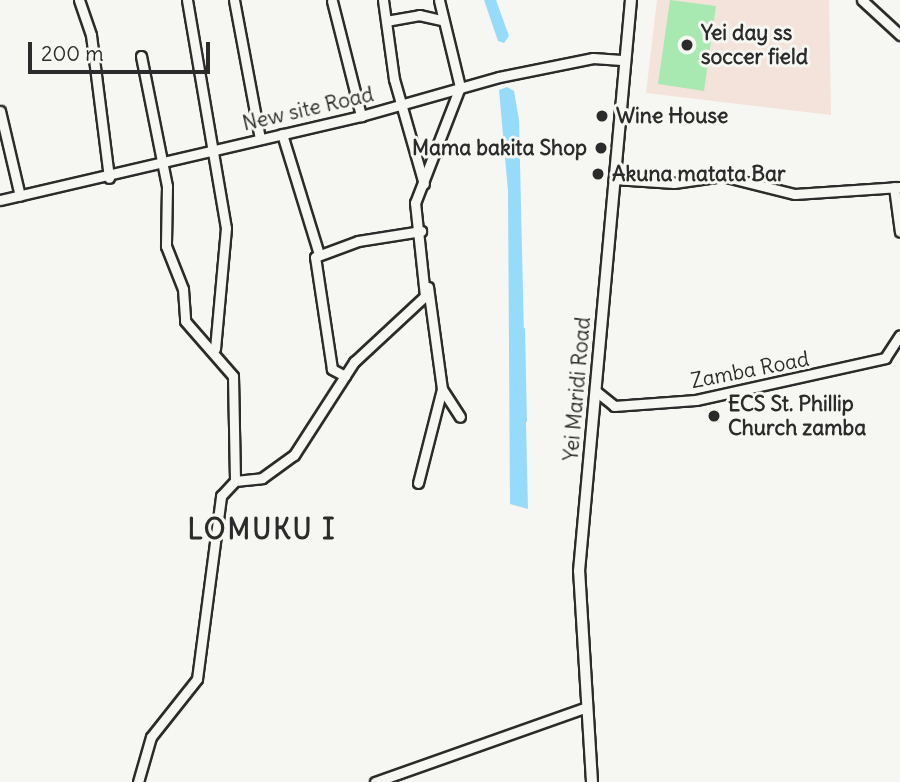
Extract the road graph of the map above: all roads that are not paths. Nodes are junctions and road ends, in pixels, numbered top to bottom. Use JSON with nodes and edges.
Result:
{"nodes":[{"id":1,"x":79,"y":0,"type":"edge"},
{"id":2,"x":187,"y":0,"type":"edge"},
{"id":3,"x":383,"y":0,"type":"edge"},
{"id":4,"x":439,"y":0,"type":"edge"},
{"id":5,"x":631,"y":0,"type":"edge"},
{"id":6,"x":862,"y":0,"type":"edge"},
{"id":7,"x":236,"y":1,"type":"edge"},
{"id":8,"x":332,"y":1,"type":"edge"},
{"id":9,"x":440,"y":20,"type":"junction"},
{"id":10,"x":386,"y":21,"type":"junction"},
{"id":11,"x":900,"y":35,"type":"edge"},
{"id":12,"x":141,"y":56,"type":"dead end"},
{"id":13,"x":625,"y":60,"type":"junction"},
{"id":14,"x":460,"y":87,"type":"junction"},
{"id":15,"x":404,"y":104,"type":"junction"},
{"id":16,"x":0,"y":111,"type":"edge"},
{"id":17,"x":361,"y":116,"type":"junction"},
{"id":18,"x":282,"y":134,"type":"junction"},
{"id":19,"x":260,"y":139,"type":"junction"},
{"id":20,"x":215,"y":149,"type":"junction"},
{"id":21,"x":162,"y":162,"type":"junction"},
{"id":22,"x":109,"y":178,"type":"junction"},
{"id":23,"x":614,"y":179,"type":"junction"},
{"id":24,"x":424,"y":184,"type":"junction"},
{"id":25,"x":897,"y":187,"type":"edge"},
{"id":26,"x":20,"y":196,"type":"junction"},
{"id":27,"x":0,"y":200,"type":"edge"},
{"id":28,"x":421,"y":231,"type":"junction"},
{"id":29,"x":900,"y":232,"type":"edge"},
{"id":30,"x":318,"y":254,"type":"junction"},
{"id":31,"x":427,"y":285,"type":"junction"},
{"id":32,"x":900,"y":335,"type":"edge"},
{"id":33,"x":215,"y":348,"type":"junction"},
{"id":34,"x":345,"y":376,"type":"junction"},
{"id":35,"x":442,"y":389,"type":"junction"},
{"id":36,"x":597,"y":392,"type":"junction"},
{"id":37,"x":460,"y":417,"type":"dead end"},
{"id":38,"x":235,"y":481,"type":"junction"},
{"id":39,"x":418,"y":483,"type":"dead end"},
{"id":40,"x":584,"y":708,"type":"junction"},
{"id":41,"x":138,"y":782,"type":"edge"},
{"id":42,"x":375,"y":782,"type":"edge"},
{"id":43,"x":592,"y":782,"type":"edge"}],
"edges":[{"from":1,"to":22,"type":"street"},
{"from":2,"to":20,"type":"street"},
{"from":3,"to":10,"type":"street"},
{"from":4,"to":9,"type":"street"},
{"from":5,"to":13,"type":"main road","name":"Yei Maridi Road"},
{"from":6,"to":11,"type":"street"},
{"from":7,"to":19,"type":"street"},
{"from":8,"to":17,"type":"street"},
{"from":9,"to":10,"type":"street"},
{"from":9,"to":14,"type":"street"},
{"from":10,"to":15,"type":"street"},
{"from":12,"to":21,"type":"street"},
{"from":13,"to":14,"type":"street","name":"New site Road"},
{"from":13,"to":23,"type":"main road","name":"Yei Maridi Road"},
{"from":14,"to":15,"type":"street","name":"New site Road"},
{"from":14,"to":24,"type":"street"},
{"from":15,"to":17,"type":"street","name":"New site Road"},
{"from":15,"to":24,"type":"street"},
{"from":16,"to":26,"type":"street"},
{"from":17,"to":18,"type":"street","name":"New site Road"},
{"from":18,"to":19,"type":"street","name":"New site Road"},
{"from":18,"to":30,"type":"street"},
{"from":19,"to":20,"type":"street","name":"New site Road"},
{"from":20,"to":21,"type":"street","name":"New site Road"},
{"from":20,"to":33,"type":"street"},
{"from":21,"to":22,"type":"street","name":"New site Road"},
{"from":21,"to":33,"type":"street"},
{"from":22,"to":26,"type":"street","name":"New site Road"},
{"from":23,"to":25,"type":"street"},
{"from":23,"to":36,"type":"main road","name":"Yei Maridi Road"},
{"from":24,"to":28,"type":"street"},
{"from":25,"to":29,"type":"street"},
{"from":26,"to":27,"type":"street","name":"New site Road"},
{"from":28,"to":30,"type":"street"},
{"from":28,"to":31,"type":"street"},
{"from":30,"to":34,"type":"street"},
{"from":31,"to":34,"type":"street"},
{"from":31,"to":35,"type":"street"},
{"from":32,"to":36,"type":"street","name":"Zamba Road"},
{"from":33,"to":38,"type":"street"},
{"from":34,"to":38,"type":"street"},
{"from":35,"to":37,"type":"street"},
{"from":35,"to":39,"type":"street"},
{"from":36,"to":40,"type":"main road","name":"Yei Maridi Road"},
{"from":38,"to":41,"type":"street"},
{"from":40,"to":42,"type":"street"},
{"from":40,"to":43,"type":"main road","name":"Yei Maridi Road"}]}
